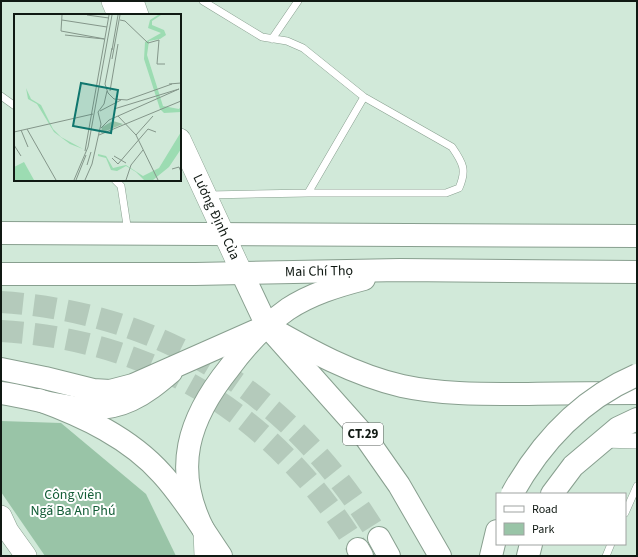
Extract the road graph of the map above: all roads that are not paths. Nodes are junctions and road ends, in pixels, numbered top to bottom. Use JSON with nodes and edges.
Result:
{"nodes":[{"id":1,"x":112,"y":1,"type":"edge"},
{"id":2,"x":132,"y":1,"type":"edge"},
{"id":3,"x":203,"y":1,"type":"edge"},
{"id":4,"x":298,"y":1,"type":"edge"},
{"id":5,"x":118,"y":14,"type":"edge"},
{"id":6,"x":138,"y":14,"type":"edge"},
{"id":7,"x":272,"y":39,"type":"junction"},
{"id":8,"x":1,"y":96,"type":"edge"},
{"id":9,"x":364,"y":97,"type":"junction"},
{"id":10,"x":14,"y":105,"type":"edge"},
{"id":11,"x":181,"y":142,"type":"edge"},
{"id":12,"x":115,"y":181,"type":"edge"},
{"id":13,"x":308,"y":193,"type":"junction"},
{"id":14,"x":206,"y":195,"type":"junction"},
{"id":15,"x":1,"y":233,"type":"edge"},
{"id":16,"x":128,"y":234,"type":"junction"},
{"id":17,"x":225,"y":235,"type":"junction"},
{"id":18,"x":637,"y":236,"type":"edge"},
{"id":19,"x":400,"y":270,"type":"junction"},
{"id":20,"x":637,"y":272,"type":"edge"},
{"id":21,"x":242,"y":273,"type":"junction"},
{"id":22,"x":1,"y":274,"type":"edge"},
{"id":23,"x":267,"y":326,"type":"junction"},
{"id":24,"x":182,"y":364,"type":"junction"},
{"id":25,"x":1,"y":369,"type":"edge"},
{"id":26,"x":637,"y":375,"type":"edge"},
{"id":27,"x":1,"y":393,"type":"edge"},
{"id":28,"x":637,"y":393,"type":"edge"},
{"id":29,"x":39,"y":400,"type":"junction"},
{"id":30,"x":637,"y":419,"type":"edge"},
{"id":31,"x":603,"y":440,"type":"junction"},
{"id":32,"x":637,"y":441,"type":"edge"},
{"id":33,"x":637,"y":486,"type":"edge"},
{"id":34,"x":513,"y":493,"type":"edge"},
{"id":35,"x":553,"y":493,"type":"edge"},
{"id":36,"x":626,"y":511,"type":"edge"},
{"id":37,"x":3,"y":529,"type":"edge"},
{"id":38,"x":204,"y":531,"type":"junction"},
{"id":39,"x":496,"y":535,"type":"edge"},
{"id":40,"x":531,"y":545,"type":"edge"},
{"id":41,"x":611,"y":545,"type":"edge"},
{"id":42,"x":26,"y":556,"type":"edge"},
{"id":43,"x":205,"y":556,"type":"edge"},
{"id":44,"x":221,"y":556,"type":"edge"},
{"id":45,"x":440,"y":556,"type":"edge"},
{"id":46,"x":491,"y":556,"type":"edge"},
{"id":47,"x":528,"y":556,"type":"edge"},
{"id":48,"x":606,"y":556,"type":"edge"}],
"edges":[{"from":1,"to":5,"type":"main road"},
{"from":2,"to":6,"type":"main road"},
{"from":3,"to":7,"type":"lane"},
{"from":4,"to":7,"type":"lane"},
{"from":7,"to":9,"type":"lane"},
{"from":8,"to":10,"type":"lane"},
{"from":9,"to":13,"type":"lane"},
{"from":9,"to":13,"type":"lane"},
{"from":11,"to":14,"type":"main road","name":"Lương Định Của"},
{"from":12,"to":16,"type":"lane"},
{"from":13,"to":14,"type":"lane"},
{"from":14,"to":17,"type":"main road","name":"Lương Định Của"},
{"from":15,"to":16,"type":"main road"},
{"from":16,"to":17,"type":"main road"},
{"from":17,"to":18,"type":"main road"},
{"from":17,"to":21,"type":"main road","name":"Lương Định Của"},
{"from":19,"to":20,"type":"main road","name":"Mai Chí Thọ"},
{"from":19,"to":21,"type":"main road","name":"Mai Chí Thọ"},
{"from":19,"to":23,"type":"main road"},
{"from":21,"to":22,"type":"main road","name":"Mai Chí Thọ"},
{"from":21,"to":23,"type":"main road"},
{"from":23,"to":24,"type":"main road"},
{"from":23,"to":28,"type":"main road"},
{"from":23,"to":38,"type":"main road"},
{"from":23,"to":45,"type":"main road","number":"CT.29"},
{"from":24,"to":25,"type":"main road"},
{"from":24,"to":29,"type":"main road"},
{"from":26,"to":34,"type":"main road","bridge":true},
{"from":27,"to":29,"type":"main road"},
{"from":29,"to":38,"type":"main road"},
{"from":30,"to":31,"type":"main road"},
{"from":31,"to":32,"type":"street"},
{"from":31,"to":35,"type":"main road"},
{"from":33,"to":36,"type":"lane"},
{"from":37,"to":42,"type":"main road"},
{"from":38,"to":43,"type":"main road"},
{"from":38,"to":44,"type":"main road"},
{"from":39,"to":46,"type":"main road"},
{"from":40,"to":47,"type":"main road"},
{"from":41,"to":48,"type":"lane"}]}
